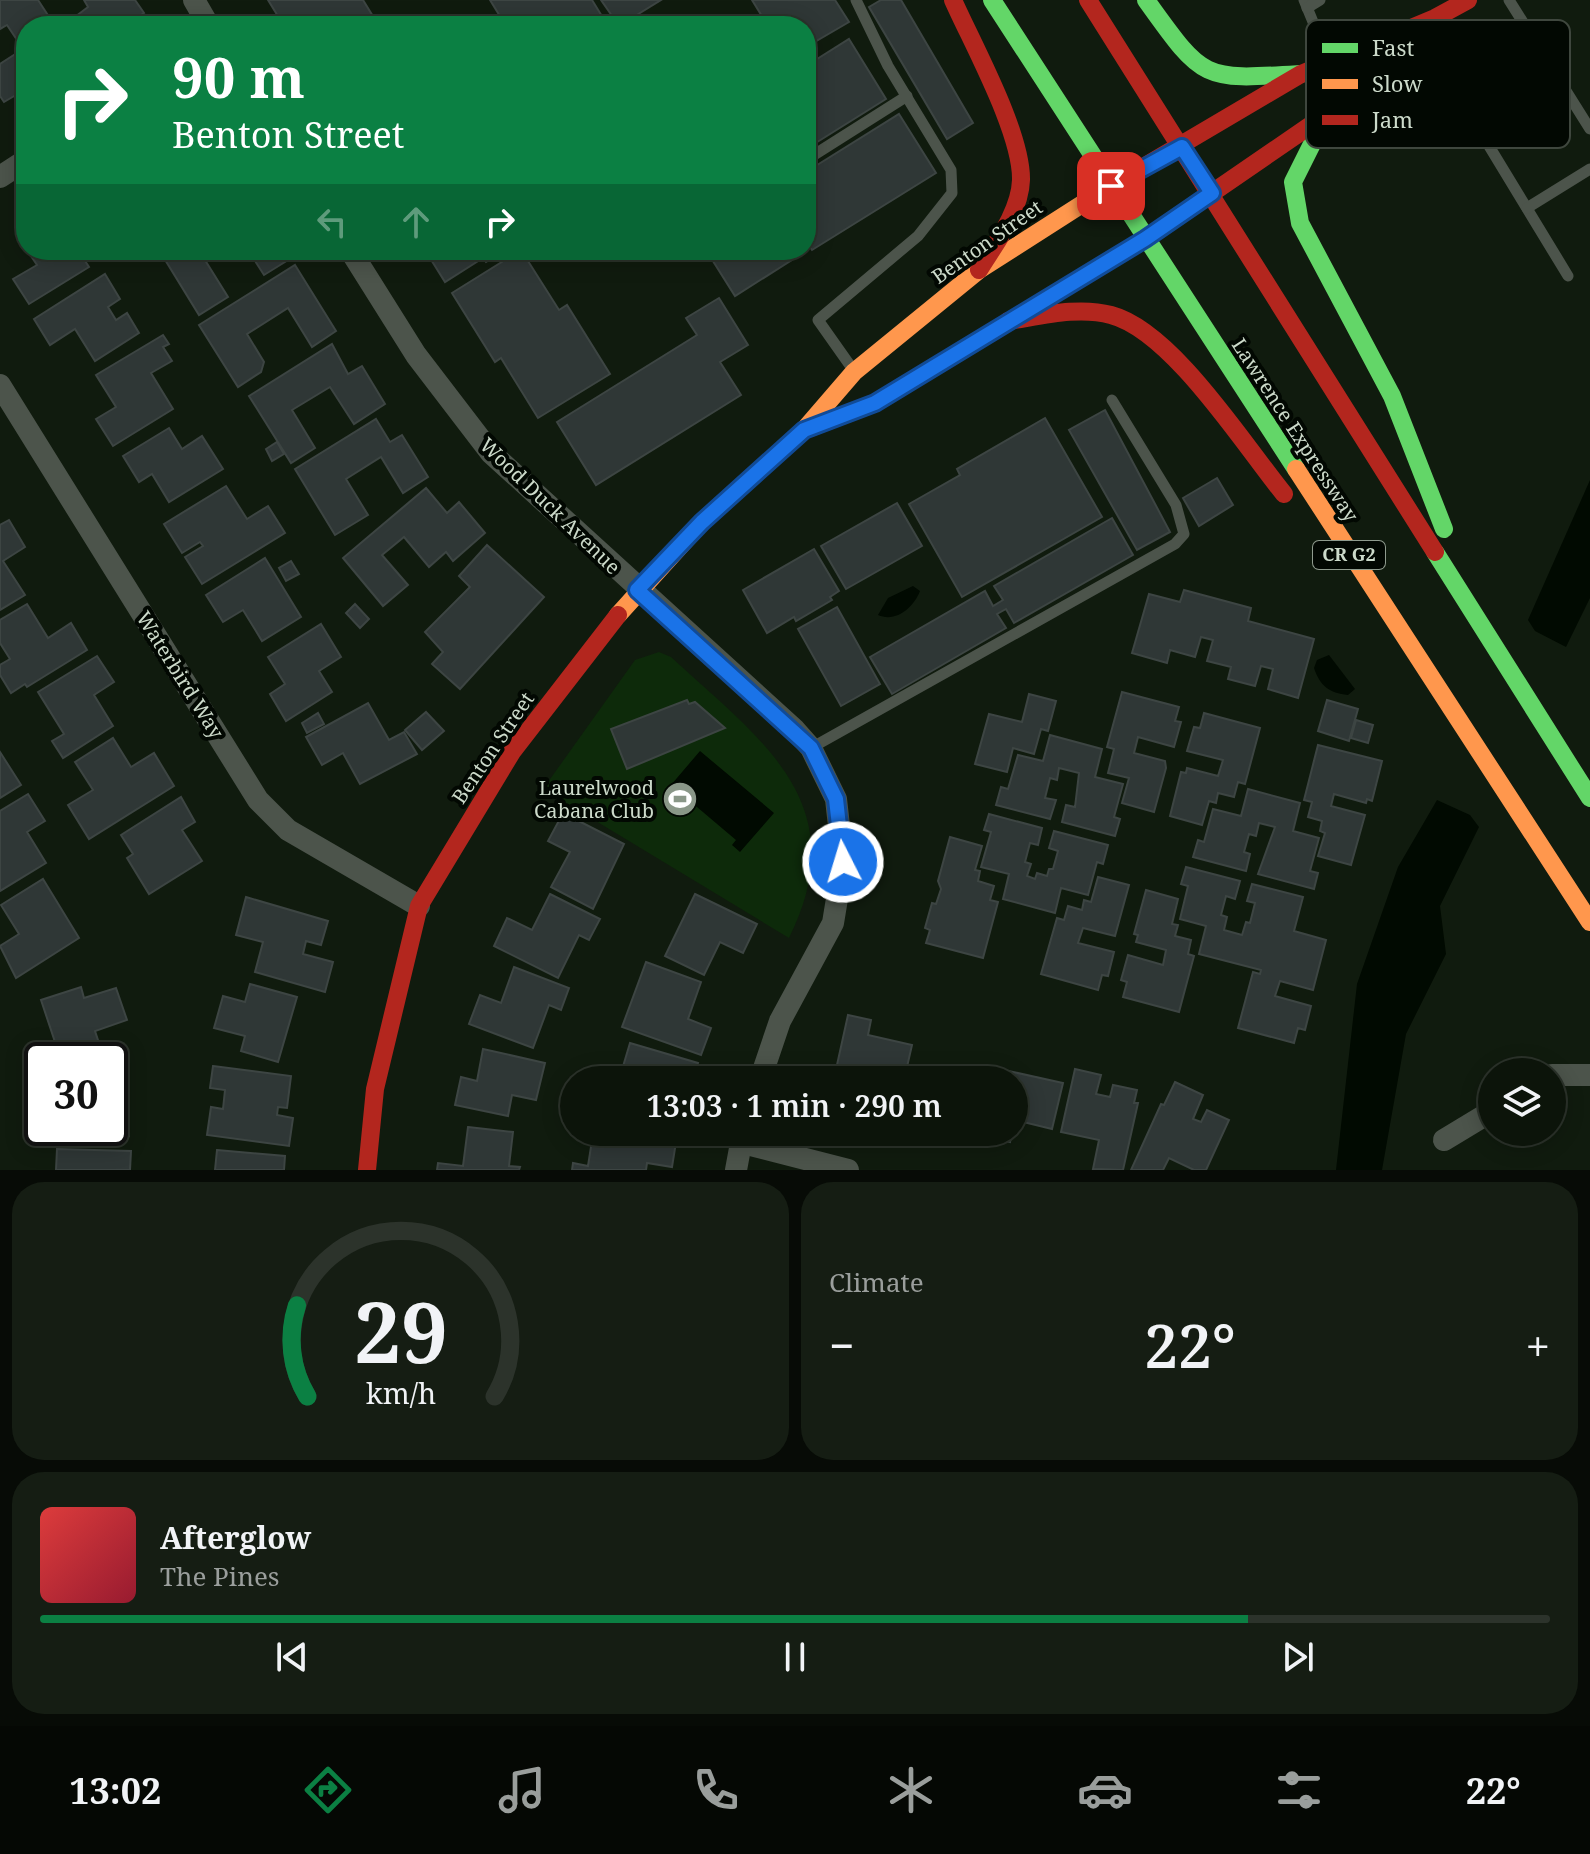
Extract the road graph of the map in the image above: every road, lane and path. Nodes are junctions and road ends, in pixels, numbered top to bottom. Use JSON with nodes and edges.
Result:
{"nodes":[{"id":1,"x":856,"y":0,"type":"edge"},
{"id":2,"x":953,"y":0,"type":"edge"},
{"id":3,"x":992,"y":0,"type":"edge"},
{"id":4,"x":1088,"y":0,"type":"edge"},
{"id":5,"x":1146,"y":0,"type":"edge"},
{"id":6,"x":1320,"y":0,"type":"edge"},
{"id":7,"x":1509,"y":0,"type":"edge"},
{"id":8,"x":1462,"y":1,"type":"edge"},
{"id":9,"x":1305,"y":4,"type":"edge"},
{"id":10,"x":1435,"y":18,"type":"joint"},
{"id":11,"x":1430,"y":20,"type":"edge"},
{"id":12,"x":1522,"y":20,"type":"edge"},
{"id":13,"x":1306,"y":72,"type":"edge"},
{"id":14,"x":1301,"y":74,"type":"junction"},
{"id":15,"x":907,"y":96,"type":"junction"},
{"id":16,"x":1570,"y":97,"type":"edge"},
{"id":17,"x":1306,"y":128,"type":"edge"},
{"id":18,"x":1590,"y":129,"type":"edge"},
{"id":19,"x":1182,"y":147,"type":"junction"},
{"id":20,"x":1310,"y":148,"type":"edge"},
{"id":21,"x":1491,"y":148,"type":"edge"},
{"id":22,"x":816,"y":154,"type":"edge"},
{"id":23,"x":1590,"y":169,"type":"edge"},
{"id":24,"x":1111,"y":186,"type":"junction"},
{"id":25,"x":1212,"y":193,"type":"junction"},
{"id":26,"x":1527,"y":208,"type":"junction"},
{"id":27,"x":1145,"y":239,"type":"junction"},
{"id":28,"x":356,"y":260,"type":"edge"},
{"id":29,"x":979,"y":270,"type":"junction"},
{"id":30,"x":1568,"y":276,"type":"dead end"},
{"id":31,"x":1008,"y":321,"type":"junction"},
{"id":32,"x":854,"y":372,"type":"junction"},
{"id":33,"x":0,"y":385,"type":"edge"},
{"id":34,"x":1112,"y":400,"type":"dead end"},
{"id":35,"x":804,"y":430,"type":"junction"},
{"id":36,"x":1294,"y":507,"type":"dead end"},
{"id":37,"x":1314,"y":531,"type":"dead end"},
{"id":38,"x":637,"y":590,"type":"junction"},
{"id":39,"x":1479,"y":619,"type":"junction"},
{"id":40,"x":1404,"y":640,"type":"junction"},
{"id":41,"x":811,"y":748,"type":"junction"},
{"id":42,"x":1590,"y":798,"type":"edge"},
{"id":43,"x":419,"y":906,"type":"junction"},
{"id":44,"x":1590,"y":922,"type":"edge"},
{"id":45,"x":765,"y":1066,"type":"edge"},
{"id":46,"x":1566,"y":1075,"type":"edge"},
{"id":47,"x":1590,"y":1075,"type":"edge"},
{"id":48,"x":1478,"y":1119,"type":"edge"},
{"id":49,"x":1444,"y":1140,"type":"dead end"},
{"id":50,"x":740,"y":1146,"type":"edge"},
{"id":51,"x":770,"y":1146,"type":"edge"},
{"id":52,"x":367,"y":1170,"type":"edge"},
{"id":53,"x":736,"y":1170,"type":"edge"},
{"id":54,"x":848,"y":1170,"type":"edge"}],
"edges":[{"from":1,"to":15,"type":"lane"},
{"from":2,"to":29,"type":"main road"},
{"from":3,"to":24,"type":"main road","name":"Lawrence Expressway","number":"CR G2"},
{"from":4,"to":19,"type":"main road"},
{"from":5,"to":14,"type":"main road"},
{"from":6,"to":9,"type":"lane"},
{"from":7,"to":12,"type":"lane"},
{"from":8,"to":10,"type":"main road","name":"Benton Street"},
{"from":10,"to":11,"type":"main road","name":"Benton Street"},
{"from":13,"to":14,"type":"main road","name":"Benton Street"},
{"from":14,"to":19,"type":"main road","name":"Benton Street"},
{"from":15,"to":22,"type":"lane"},
{"from":15,"to":32,"type":"lane"},
{"from":16,"to":18,"type":"lane"},
{"from":17,"to":25,"type":"main road","name":"Benton Street"},
{"from":19,"to":24,"type":"main road","name":"Benton Street"},
{"from":19,"to":25,"type":"main road"},
{"from":20,"to":39,"type":"main road"},
{"from":21,"to":26,"type":"lane"},
{"from":23,"to":26,"type":"lane"},
{"from":24,"to":27,"type":"main road","name":"Lawrence Expressway","number":"CR G2"},
{"from":24,"to":29,"type":"main road","name":"Benton Street"},
{"from":25,"to":27,"type":"main road","name":"Benton Street"},
{"from":25,"to":39,"type":"main road"},
{"from":26,"to":30,"type":"lane"},
{"from":27,"to":31,"type":"main road","name":"Benton Street"},
{"from":27,"to":40,"type":"main road","name":"Lawrence Expressway","number":"CR G2"},
{"from":28,"to":38,"type":"street","name":"Wood Duck Avenue"},
{"from":29,"to":32,"type":"main road","name":"Benton Street"},
{"from":31,"to":35,"type":"main road","name":"Benton Street"},
{"from":31,"to":36,"type":"main road"},
{"from":32,"to":35,"type":"main road","name":"Benton Street"},
{"from":33,"to":43,"type":"street","name":"Waterbird Way"},
{"from":34,"to":41,"type":"lane"},
{"from":35,"to":38,"type":"main road","name":"Benton Street"},
{"from":37,"to":40,"type":"main road"},
{"from":38,"to":41,"type":"street","name":"Wood Duck Avenue"},
{"from":38,"to":43,"type":"main road","name":"Benton Street"},
{"from":39,"to":42,"type":"main road"},
{"from":40,"to":44,"type":"main road","name":"Lawrence Expressway","number":"CR G2"},
{"from":41,"to":45,"type":"street","name":"Wood Duck Avenue"},
{"from":43,"to":52,"type":"main road","name":"Benton Street"},
{"from":46,"to":47,"type":"street"},
{"from":48,"to":49,"type":"street"},
{"from":50,"to":53,"type":"street"},
{"from":51,"to":54,"type":"street"}]}
